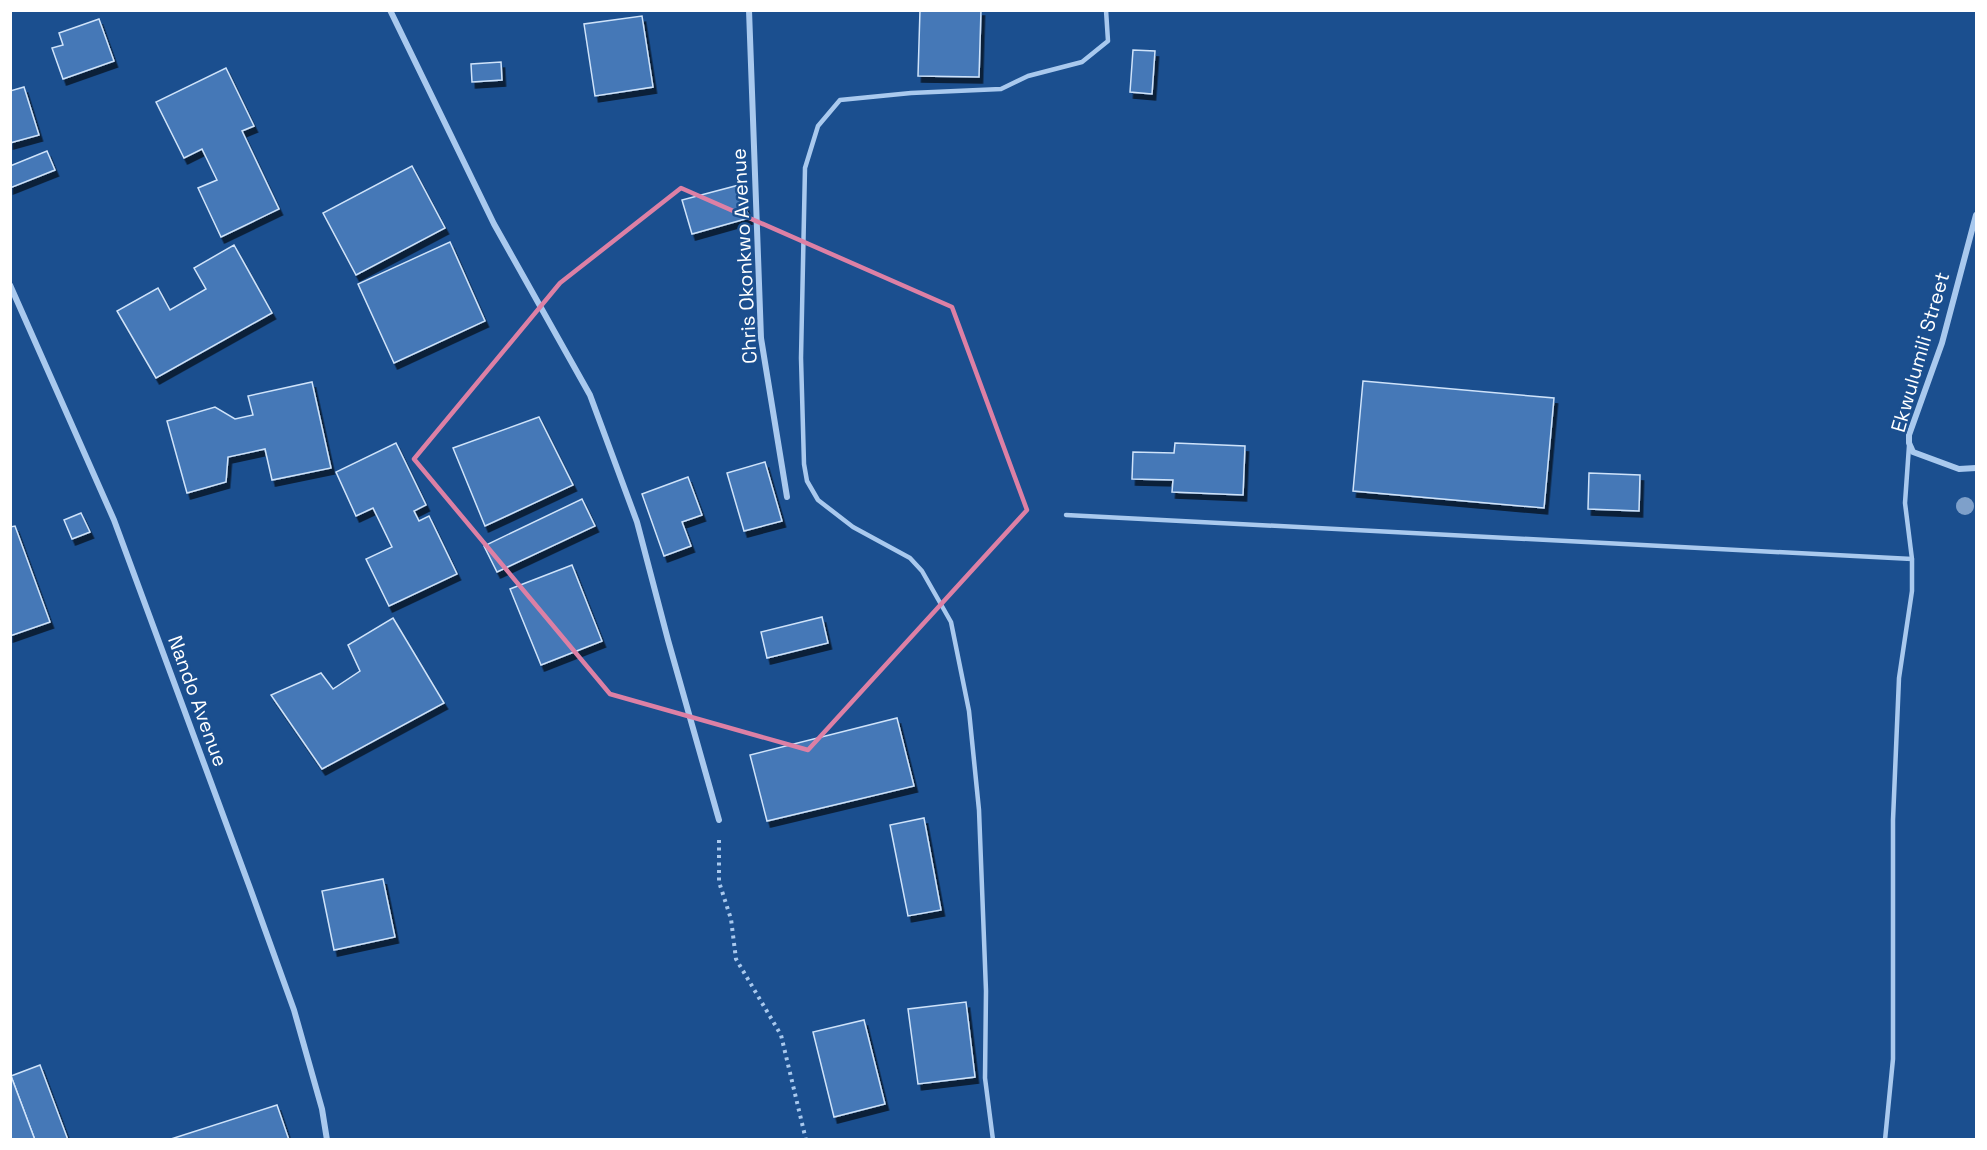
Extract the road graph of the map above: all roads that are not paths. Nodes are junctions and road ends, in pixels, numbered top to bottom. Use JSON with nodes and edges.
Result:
{"nodes":[{"id":1,"x":390,"y":10,"type":"edge"},
{"id":2,"x":749,"y":10,"type":"edge"},
{"id":3,"x":1106,"y":10,"type":"edge"},
{"id":4,"x":1977,"y":214,"type":"edge"},
{"id":5,"x":10,"y":285,"type":"edge"},
{"id":6,"x":1909,"y":443,"type":"junction"},
{"id":7,"x":1977,"y":468,"type":"edge"},
{"id":8,"x":787,"y":497,"type":"dead end"},
{"id":9,"x":1066,"y":515,"type":"dead end"},
{"id":10,"x":1912,"y":559,"type":"junction"},
{"id":11,"x":719,"y":820,"type":"road end"},
{"id":12,"x":327,"y":1140,"type":"edge"},
{"id":13,"x":993,"y":1140,"type":"edge"},
{"id":14,"x":1885,"y":1140,"type":"edge"}],
"edges":[{"from":1,"to":11,"type":"street"},
{"from":2,"to":8,"type":"street","name":"Chris Okonkwo Avenue"},
{"from":3,"to":13,"type":"lane"},
{"from":4,"to":6,"type":"street","name":"Ekwulumili Street"},
{"from":5,"to":12,"type":"street","name":"Nando Avenue"},
{"from":6,"to":7,"type":"street","name":"Ekwulumili Street"},
{"from":6,"to":10,"type":"lane"},
{"from":9,"to":10,"type":"lane"},
{"from":10,"to":14,"type":"lane"}]}
